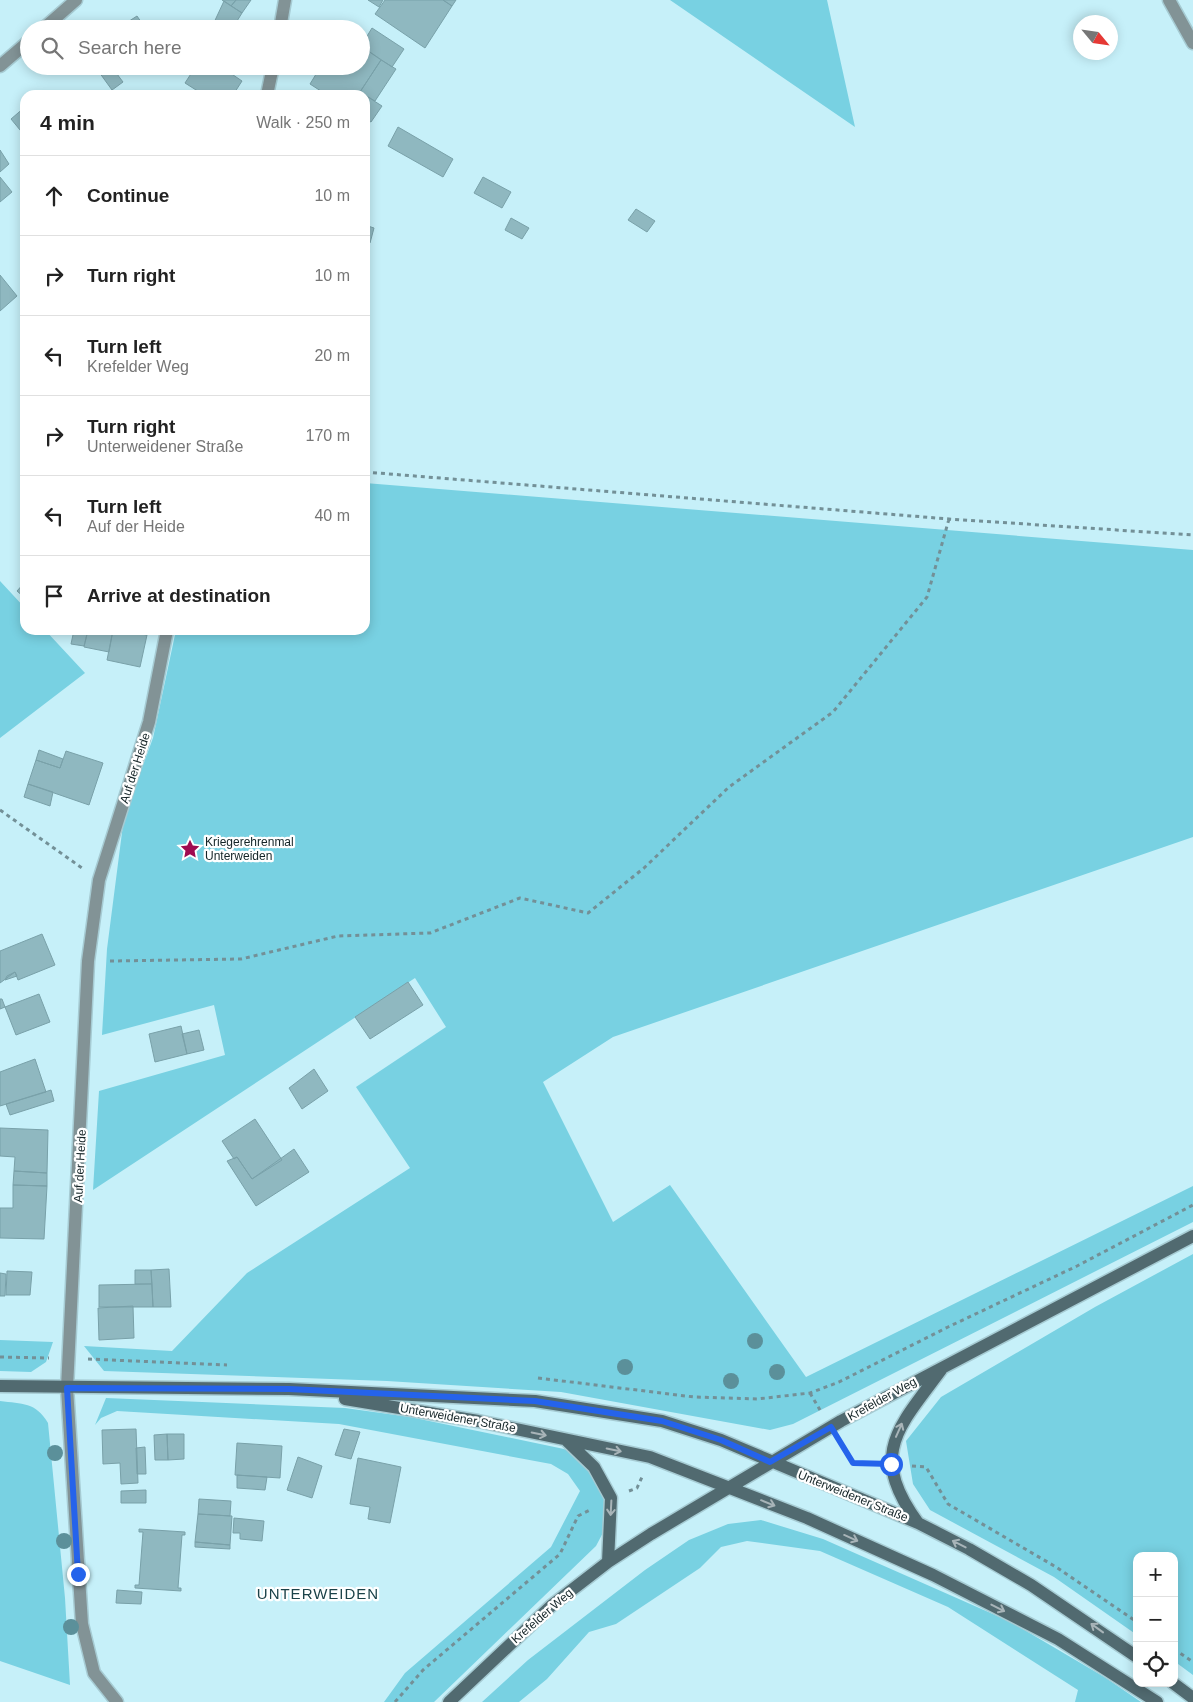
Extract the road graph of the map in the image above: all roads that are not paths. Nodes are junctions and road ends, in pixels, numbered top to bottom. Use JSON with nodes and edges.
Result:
{"nodes":[{"id":1,"x":76,"y":0,"type":"edge"},
{"id":2,"x":285,"y":0,"type":"edge"},
{"id":3,"x":1169,"y":0,"type":"edge"},
{"id":4,"x":53,"y":20,"type":"edge"},
{"id":5,"x":282,"y":20,"type":"edge"},
{"id":6,"x":1193,"y":43,"type":"edge"},
{"id":7,"x":20,"y":49,"type":"edge"},
{"id":8,"x":0,"y":66,"type":"edge"},
{"id":9,"x":271,"y":75,"type":"edge"},
{"id":10,"x":268,"y":90,"type":"edge"},
{"id":11,"x":166,"y":635,"type":"edge"},
{"id":12,"x":1193,"y":1236,"type":"edge"},
{"id":13,"x":944,"y":1366,"type":"junction"},
{"id":14,"x":0,"y":1386,"type":"edge"},
{"id":15,"x":67,"y":1388,"type":"junction"},
{"id":16,"x":289,"y":1389,"type":"junction"},
{"id":17,"x":566,"y":1440,"type":"junction"},
{"id":18,"x":770,"y":1462,"type":"junction"},
{"id":19,"x":728,"y":1487,"type":"junction"},
{"id":20,"x":918,"y":1523,"type":"junction"},
{"id":21,"x":608,"y":1562,"type":"junction"},
{"id":22,"x":1133,"y":1654,"type":"edge"},
{"id":23,"x":1178,"y":1687,"type":"edge"},
{"id":24,"x":1193,"y":1698,"type":"edge"},
{"id":25,"x":117,"y":1702,"type":"edge"},
{"id":26,"x":449,"y":1702,"type":"edge"},
{"id":27,"x":1157,"y":1702,"type":"edge"}],
"edges":[{"from":1,"to":4,"type":"street"},
{"from":2,"to":5,"type":"street"},
{"from":3,"to":6,"type":"street"},
{"from":7,"to":8,"type":"street"},
{"from":9,"to":10,"type":"street"},
{"from":11,"to":15,"type":"street","name":"Auf der Heide"},
{"from":12,"to":13,"type":"street","name":"Krefelder Weg"},
{"from":13,"to":18,"type":"street","name":"Krefelder Weg"},
{"from":20,"to":13,"type":"street","name":"Unterweidener Straße","one_way":true},
{"from":14,"to":15,"type":"street","name":"Unterweidener Straße"},
{"from":15,"to":16,"type":"street","name":"Unterweidener Straße"},
{"from":15,"to":25,"type":"street","name":"Auf der Heide"},
{"from":16,"to":17,"type":"street","name":"Unterweidener Straße","one_way":true},
{"from":16,"to":18,"type":"street","name":"Unterweidener Straße"},
{"from":17,"to":19,"type":"street","name":"Unterweidener Straße","one_way":true},
{"from":17,"to":21,"type":"street","one_way":true},
{"from":18,"to":19,"type":"street","name":"Krefelder Weg"},
{"from":18,"to":20,"type":"street","name":"Unterweidener Straße"},
{"from":19,"to":21,"type":"street","name":"Krefelder Weg"},
{"from":19,"to":27,"type":"street","name":"Unterweidener Straße","one_way":true},
{"from":22,"to":20,"type":"street","name":"Unterweidener Straße","one_way":true},
{"from":21,"to":26,"type":"street","name":"Krefelder Weg"},
{"from":23,"to":24,"type":"street"}]}
